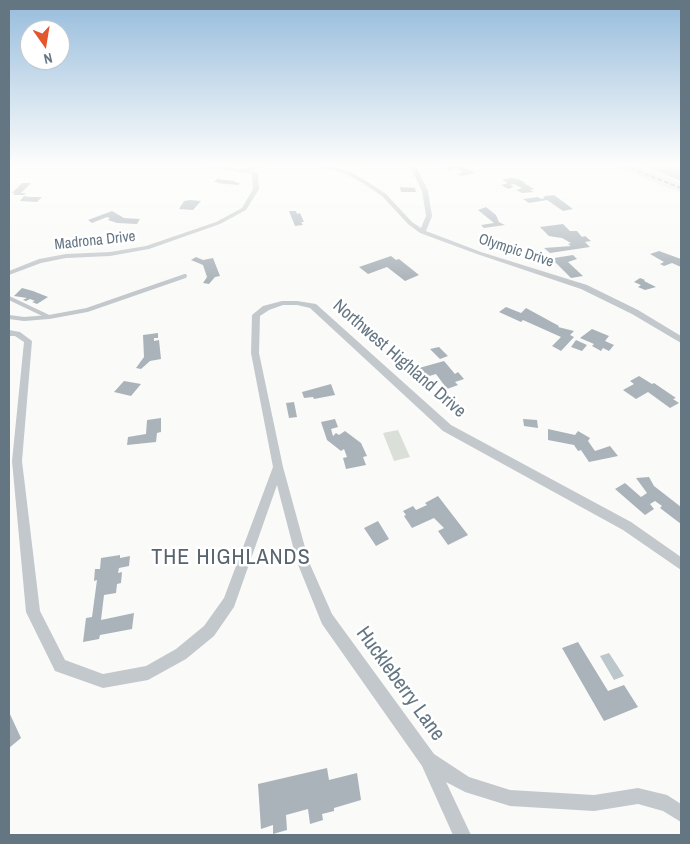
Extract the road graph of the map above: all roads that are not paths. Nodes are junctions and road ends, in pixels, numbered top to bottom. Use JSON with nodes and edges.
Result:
{"nodes":[{"id":1,"x":247,"y":205,"type":"edge"},
{"id":2,"x":394,"y":205,"type":"edge"},
{"id":3,"x":427,"y":205,"type":"edge"},
{"id":4,"x":422,"y":232,"type":"junction"},
{"id":5,"x":9,"y":273,"type":"edge"},
{"id":6,"x":185,"y":276,"type":"dead end"},
{"id":7,"x":9,"y":298,"type":"edge"},
{"id":8,"x":49,"y":317,"type":"junction"},
{"id":9,"x":9,"y":318,"type":"edge"},
{"id":10,"x":9,"y":333,"type":"edge"},
{"id":11,"x":681,"y":340,"type":"edge"},
{"id":12,"x":278,"y":467,"type":"junction"},
{"id":13,"x":681,"y":564,"type":"edge"},
{"id":14,"x":428,"y":760,"type":"junction"},
{"id":15,"x":681,"y":814,"type":"edge"},
{"id":16,"x":462,"y":835,"type":"edge"}],
"edges":[{"from":1,"to":5,"type":"street","name":"Madrona Drive"},
{"from":2,"to":4,"type":"street","name":"Olympic Drive"},
{"from":3,"to":4,"type":"street"},
{"from":4,"to":11,"type":"street","name":"Olympic Drive"},
{"from":6,"to":8,"type":"lane"},
{"from":7,"to":8,"type":"lane"},
{"from":8,"to":9,"type":"lane"},
{"from":10,"to":12,"type":"street"},
{"from":12,"to":13,"type":"street","name":"Northwest Highland Drive"},
{"from":12,"to":14,"type":"street","name":"Huckleberry Lane"},
{"from":14,"to":15,"type":"street","name":"Huckleberry Lane"},
{"from":14,"to":16,"type":"street"}]}
